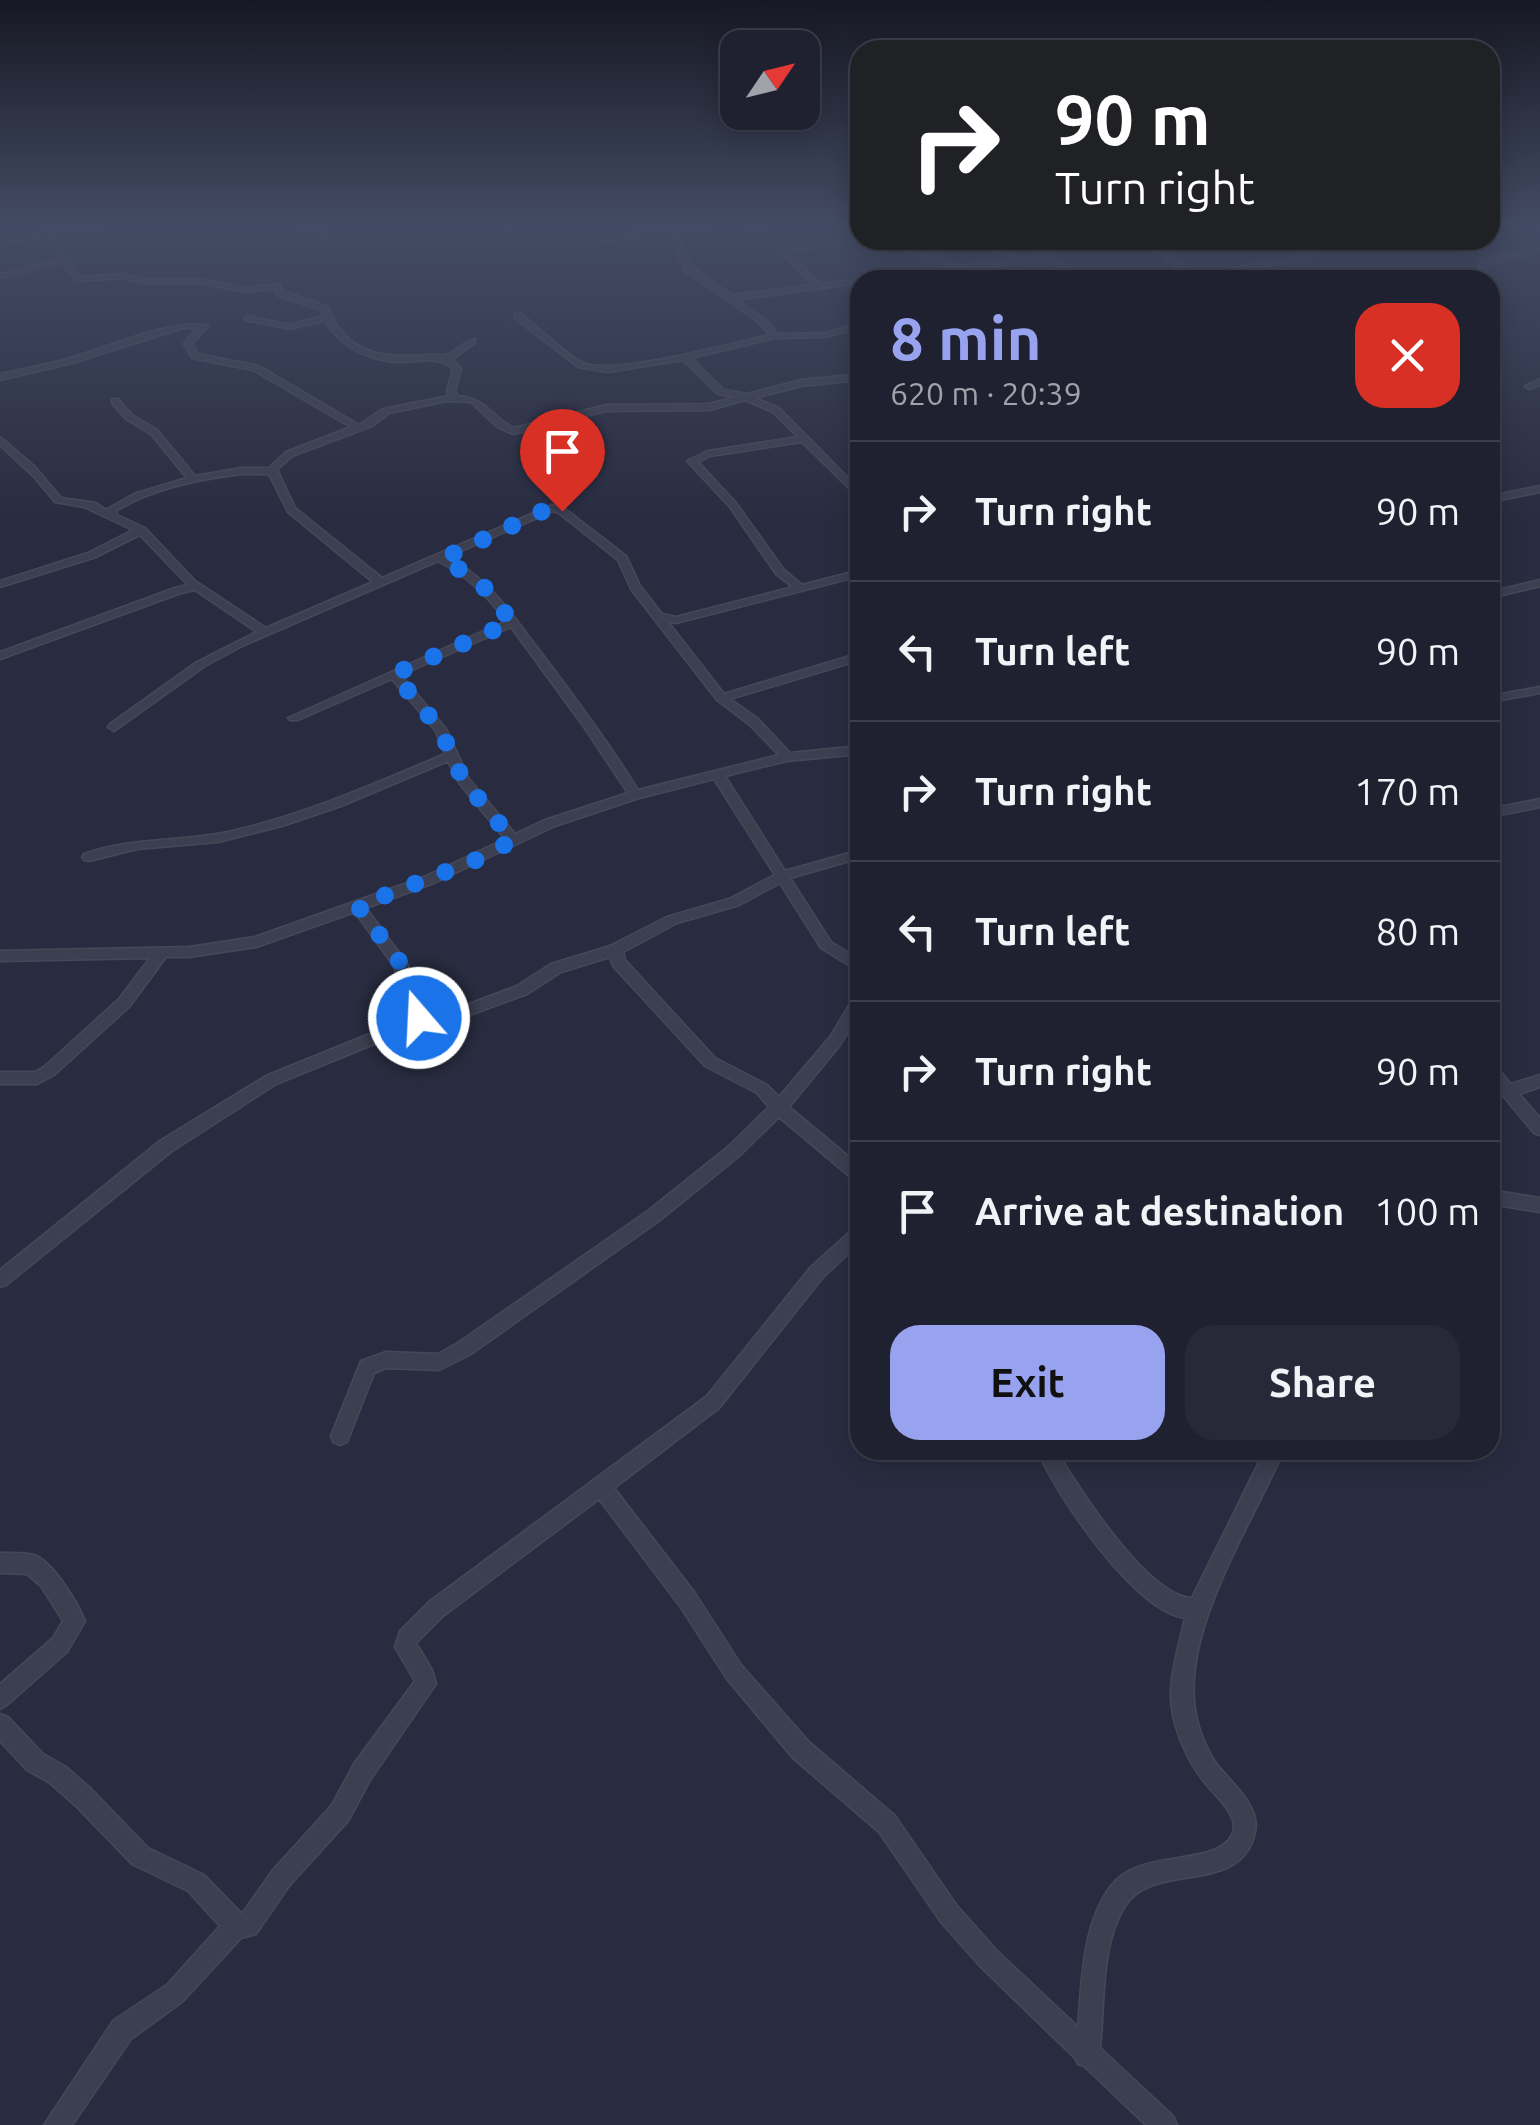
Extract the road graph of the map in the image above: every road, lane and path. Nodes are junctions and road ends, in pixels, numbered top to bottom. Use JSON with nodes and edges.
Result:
{"nodes":[{"id":1,"x":331,"y":324,"type":"edge"},
{"id":2,"x":529,"y":324,"type":"edge"},
{"id":3,"x":769,"y":324,"type":"edge"},
{"id":4,"x":850,"y":328,"type":"edge"},
{"id":5,"x":775,"y":336,"type":"junction"},
{"id":6,"x":472,"y":340,"type":"dead end"},
{"id":7,"x":685,"y":357,"type":"junction"},
{"id":8,"x":448,"y":359,"type":"junction"},
{"id":9,"x":0,"y":376,"type":"edge"},
{"id":10,"x":850,"y":378,"type":"edge"},
{"id":11,"x":1540,"y":382,"type":"edge"},
{"id":12,"x":1529,"y":386,"type":"dead end"},
{"id":13,"x":744,"y":396,"type":"junction"},
{"id":14,"x":455,"y":398,"type":"junction"},
{"id":15,"x":116,"y":401,"type":"dead end"},
{"id":16,"x":356,"y":427,"type":"junction"},
{"id":17,"x":805,"y":439,"type":"junction"},
{"id":18,"x":0,"y":440,"type":"edge"},
{"id":19,"x":272,"y":470,"type":"junction"},
{"id":20,"x":194,"y":481,"type":"junction"},
{"id":21,"x":850,"y":486,"type":"edge"},
{"id":22,"x":1500,"y":489,"type":"edge"},
{"id":23,"x":1540,"y":490,"type":"edge"},
{"id":24,"x":1509,"y":496,"type":"junction"},
{"id":25,"x":1500,"y":497,"type":"edge"},
{"id":26,"x":122,"y":502,"type":"junction"},
{"id":27,"x":88,"y":506,"type":"junction"},
{"id":28,"x":112,"y":514,"type":"junction"},
{"id":29,"x":141,"y":530,"type":"junction"},
{"id":30,"x":442,"y":559,"type":"junction"},
{"id":31,"x":850,"y":575,"type":"edge"},
{"id":32,"x":379,"y":581,"type":"junction"},
{"id":33,"x":0,"y":584,"type":"edge"},
{"id":34,"x":1540,"y":584,"type":"edge"},
{"id":35,"x":197,"y":587,"type":"junction"},
{"id":36,"x":800,"y":587,"type":"junction"},
{"id":37,"x":1500,"y":592,"type":"edge"},
{"id":38,"x":512,"y":622,"type":"junction"},
{"id":39,"x":673,"y":626,"type":"junction"},
{"id":40,"x":265,"y":632,"type":"junction"},
{"id":41,"x":0,"y":656,"type":"edge"},
{"id":42,"x":850,"y":659,"type":"edge"},
{"id":43,"x":394,"y":674,"type":"junction"},
{"id":44,"x":1540,"y":690,"type":"edge"},
{"id":45,"x":1500,"y":697,"type":"edge"},
{"id":46,"x":720,"y":698,"type":"junction"},
{"id":47,"x":294,"y":718,"type":"dead end"},
{"id":48,"x":114,"y":727,"type":"dead end"},
{"id":49,"x":850,"y":751,"type":"edge"},
{"id":50,"x":450,"y":756,"type":"junction"},
{"id":51,"x":787,"y":758,"type":"junction"},
{"id":52,"x":717,"y":774,"type":"junction"},
{"id":53,"x":634,"y":795,"type":"junction"},
{"id":54,"x":1540,"y":803,"type":"edge"},
{"id":55,"x":1500,"y":811,"type":"edge"},
{"id":56,"x":513,"y":840,"type":"junction"},
{"id":57,"x":89,"y":857,"type":"dead end"},
{"id":58,"x":850,"y":857,"type":"edge"},
{"id":59,"x":783,"y":876,"type":"junction"},
{"id":60,"x":358,"y":906,"type":"junction"},
{"id":61,"x":615,"y":950,"type":"junction"},
{"id":62,"x":164,"y":952,"type":"junction"},
{"id":63,"x":0,"y":956,"type":"edge"},
{"id":64,"x":850,"y":961,"type":"edge"},
{"id":65,"x":414,"y":1008,"type":"junction"},
{"id":66,"x":850,"y":1018,"type":"edge"},
{"id":67,"x":0,"y":1078,"type":"edge"},
{"id":68,"x":1540,"y":1081,"type":"edge"},
{"id":69,"x":1500,"y":1082,"type":"edge"},
{"id":70,"x":1508,"y":1091,"type":"junction"},
{"id":71,"x":778,"y":1107,"type":"junction"},
{"id":72,"x":1540,"y":1129,"type":"edge"},
{"id":73,"x":850,"y":1167,"type":"edge"},
{"id":74,"x":1500,"y":1199,"type":"edge"},
{"id":75,"x":1540,"y":1205,"type":"edge"},
{"id":76,"x":850,"y":1242,"type":"edge"},
{"id":77,"x":0,"y":1280,"type":"edge"},
{"id":78,"x":340,"y":1436,"type":"dead end"},
{"id":79,"x":1052,"y":1460,"type":"edge"},
{"id":80,"x":1270,"y":1460,"type":"edge"},
{"id":81,"x":600,"y":1485,"type":"junction"},
{"id":82,"x":0,"y":1563,"type":"edge"},
{"id":83,"x":1198,"y":1609,"type":"junction"},
{"id":84,"x":0,"y":1698,"type":"edge"},
{"id":85,"x":0,"y":1726,"type":"edge"},
{"id":86,"x":236,"y":1926,"type":"junction"},
{"id":87,"x":1087,"y":2054,"type":"junction"},
{"id":88,"x":57,"y":2125,"type":"edge"},
{"id":89,"x":1164,"y":2125,"type":"edge"}],
"edges":[{"from":1,"to":8,"type":"street"},
{"from":2,"to":7,"type":"street"},
{"from":3,"to":5,"type":"street"},
{"from":4,"to":5,"type":"street"},
{"from":5,"to":7,"type":"street"},
{"from":6,"to":8,"type":"street"},
{"from":7,"to":13,"type":"street"},
{"from":8,"to":14,"type":"street"},
{"from":9,"to":16,"type":"street"},
{"from":10,"to":13,"type":"street"},
{"from":11,"to":12,"type":"street"},
{"from":13,"to":14,"type":"street"},
{"from":13,"to":17,"type":"street"},
{"from":14,"to":16,"type":"street"},
{"from":15,"to":20,"type":"street"},
{"from":16,"to":19,"type":"street"},
{"from":17,"to":21,"type":"street"},
{"from":17,"to":36,"type":"street"},
{"from":18,"to":27,"type":"street"},
{"from":19,"to":20,"type":"street"},
{"from":19,"to":32,"type":"street"},
{"from":20,"to":26,"type":"street"},
{"from":22,"to":24,"type":"street"},
{"from":23,"to":24,"type":"street"},
{"from":24,"to":25,"type":"street"},
{"from":26,"to":27,"type":"street"},
{"from":26,"to":28,"type":"street"},
{"from":27,"to":28,"type":"street"},
{"from":28,"to":29,"type":"street"},
{"from":29,"to":33,"type":"street"},
{"from":29,"to":35,"type":"street"},
{"from":30,"to":32,"type":"street"},
{"from":30,"to":38,"type":"street"},
{"from":30,"to":39,"type":"street"},
{"from":31,"to":36,"type":"street"},
{"from":32,"to":40,"type":"street"},
{"from":34,"to":37,"type":"street"},
{"from":35,"to":40,"type":"street"},
{"from":35,"to":41,"type":"street"},
{"from":36,"to":39,"type":"street"},
{"from":38,"to":43,"type":"street"},
{"from":38,"to":53,"type":"street"},
{"from":39,"to":46,"type":"street"},
{"from":40,"to":48,"type":"street"},
{"from":42,"to":46,"type":"street"},
{"from":43,"to":47,"type":"street"},
{"from":43,"to":50,"type":"street"},
{"from":44,"to":45,"type":"street"},
{"from":46,"to":51,"type":"street"},
{"from":49,"to":51,"type":"street"},
{"from":50,"to":56,"type":"street"},
{"from":50,"to":57,"type":"street"},
{"from":51,"to":52,"type":"street"},
{"from":52,"to":53,"type":"street"},
{"from":52,"to":59,"type":"street"},
{"from":53,"to":56,"type":"street"},
{"from":54,"to":55,"type":"street"},
{"from":56,"to":60,"type":"street"},
{"from":58,"to":59,"type":"street"},
{"from":59,"to":61,"type":"street"},
{"from":59,"to":64,"type":"street"},
{"from":60,"to":62,"type":"street"},
{"from":60,"to":65,"type":"street"},
{"from":61,"to":65,"type":"street"},
{"from":61,"to":71,"type":"street"},
{"from":62,"to":63,"type":"street"},
{"from":62,"to":67,"type":"street"},
{"from":65,"to":77,"type":"street"},
{"from":66,"to":71,"type":"street"},
{"from":68,"to":70,"type":"street"},
{"from":69,"to":70,"type":"street"},
{"from":70,"to":72,"type":"street"},
{"from":71,"to":73,"type":"street"},
{"from":71,"to":78,"type":"street"},
{"from":74,"to":75,"type":"street"},
{"from":76,"to":81,"type":"street"},
{"from":79,"to":83,"type":"street"},
{"from":80,"to":83,"type":"street"},
{"from":81,"to":86,"type":"street"},
{"from":81,"to":87,"type":"street"},
{"from":82,"to":84,"type":"street"},
{"from":83,"to":87,"type":"street"},
{"from":85,"to":86,"type":"street"},
{"from":86,"to":88,"type":"street"},
{"from":87,"to":89,"type":"street"}]}
